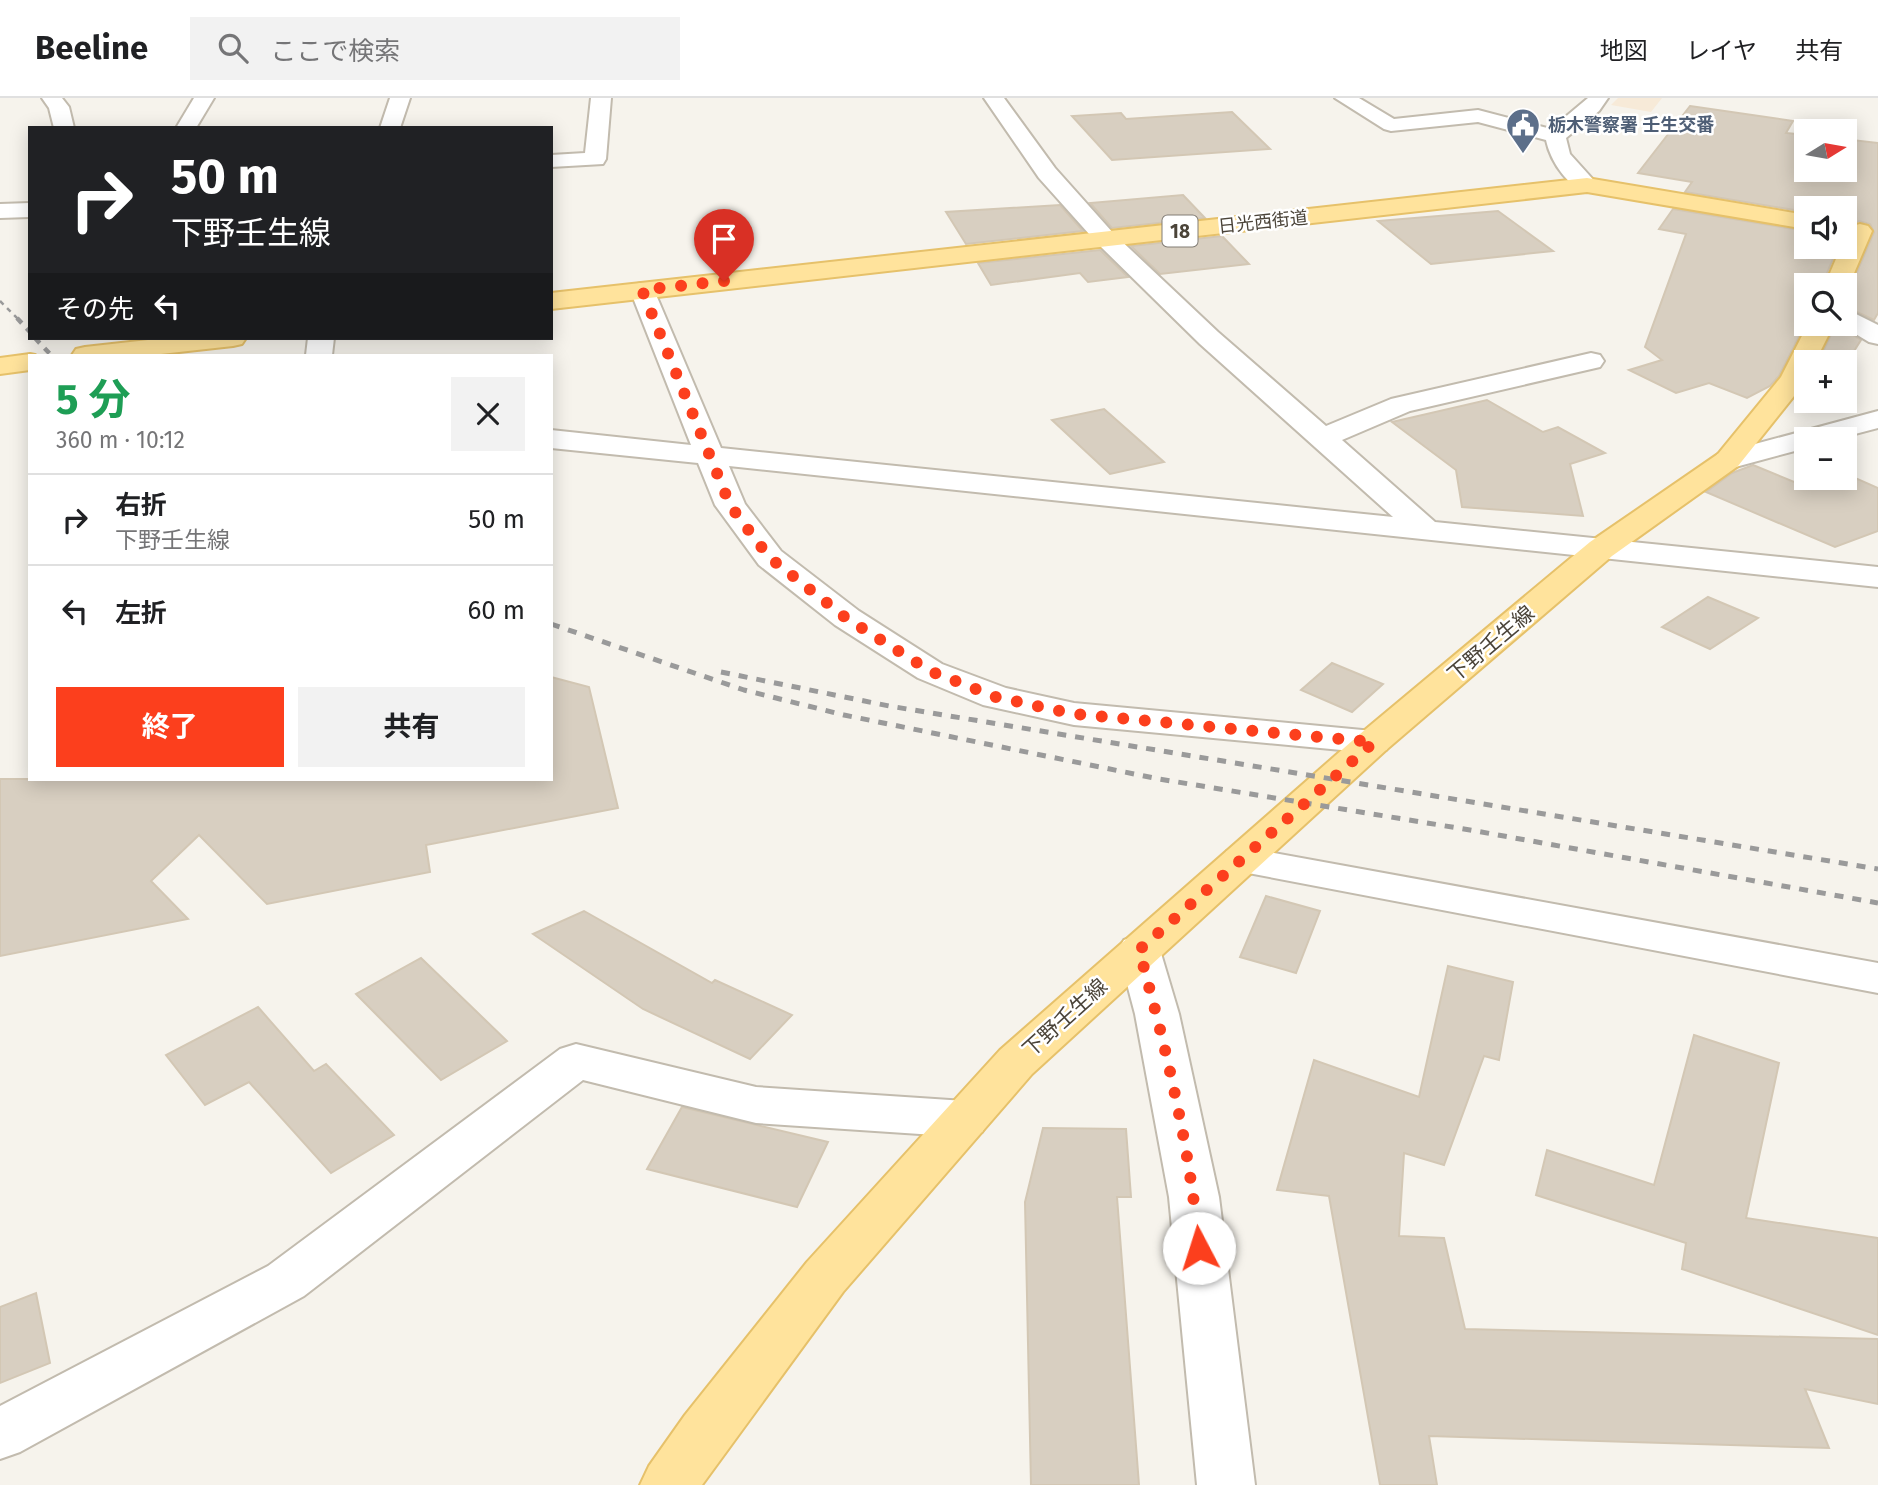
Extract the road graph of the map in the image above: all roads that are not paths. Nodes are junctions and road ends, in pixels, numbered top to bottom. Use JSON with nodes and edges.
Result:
{"nodes":[{"id":1,"x":52,"y":98,"type":"edge"},
{"id":2,"x":204,"y":98,"type":"edge"},
{"id":3,"x":400,"y":98,"type":"edge"},
{"id":4,"x":601,"y":98,"type":"edge"},
{"id":5,"x":994,"y":98,"type":"edge"},
{"id":6,"x":1345,"y":98,"type":"edge"},
{"id":7,"x":1598,"y":98,"type":"edge"},
{"id":8,"x":64,"y":126,"type":"edge"},
{"id":9,"x":187,"y":126,"type":"edge"},
{"id":10,"x":391,"y":126,"type":"edge"},
{"id":11,"x":1555,"y":136,"type":"junction"},
{"id":12,"x":553,"y":161,"type":"edge"},
{"id":13,"x":1587,"y":186,"type":"junction"},
{"id":14,"x":1794,"y":220,"type":"edge"},
{"id":15,"x":1861,"y":231,"type":"edge"},
{"id":16,"x":1106,"y":239,"type":"junction"},
{"id":17,"x":1842,"y":273,"type":"edge"},
{"id":18,"x":642,"y":290,"type":"junction"},
{"id":19,"x":553,"y":301,"type":"edge"},
{"id":20,"x":1857,"y":323,"type":"edge"},
{"id":21,"x":1878,"y":335,"type":"edge"},
{"id":22,"x":1815,"y":336,"type":"edge"},
{"id":23,"x":216,"y":340,"type":"edge"},
{"id":24,"x":94,"y":354,"type":"edge"},
{"id":25,"x":1591,"y":360,"type":"dead end"},
{"id":26,"x":28,"y":362,"type":"edge"},
{"id":27,"x":0,"y":366,"type":"edge"},
{"id":28,"x":1878,"y":419,"type":"edge"},
{"id":29,"x":1322,"y":438,"type":"junction"},
{"id":30,"x":553,"y":439,"type":"edge"},
{"id":31,"x":710,"y":456,"type":"junction"},
{"id":32,"x":1728,"y":460,"type":"junction"},
{"id":33,"x":1426,"y":530,"type":"junction"},
{"id":34,"x":1601,"y":549,"type":"junction"},
{"id":35,"x":1878,"y":577,"type":"edge"},
{"id":36,"x":1374,"y":742,"type":"junction"},
{"id":37,"x":1241,"y":860,"type":"junction"},
{"id":38,"x":1139,"y":950,"type":"junction"},
{"id":39,"x":1878,"y":978,"type":"edge"},
{"id":40,"x":965,"y":1119,"type":"junction"},
{"id":41,"x":0,"y":1434,"type":"edge"},
{"id":42,"x":670,"y":1485,"type":"edge"},
{"id":43,"x":1226,"y":1485,"type":"edge"}],
"edges":[{"from":1,"to":8,"type":"street"},
{"from":2,"to":9,"type":"street"},
{"from":3,"to":10,"type":"street"},
{"from":4,"to":12,"type":"street"},
{"from":5,"to":16,"type":"street"},
{"from":6,"to":11,"type":"street"},
{"from":7,"to":11,"type":"street"},
{"from":11,"to":13,"type":"street"},
{"from":13,"to":14,"type":"main road","name":"日光西街道","number":"18"},
{"from":13,"to":16,"type":"main road","name":"日光西街道","number":"18"},
{"from":15,"to":17,"type":"main road"},
{"from":16,"to":18,"type":"main road","name":"日光西街道","number":"18"},
{"from":16,"to":29,"type":"street"},
{"from":18,"to":19,"type":"main road","name":"日光西街道","number":"18"},
{"from":18,"to":31,"type":"street"},
{"from":20,"to":21,"type":"street"},
{"from":22,"to":32,"type":"main road","name":"下野壬生線"},
{"from":23,"to":24,"type":"main road"},
{"from":25,"to":29,"type":"street"},
{"from":26,"to":27,"type":"main road"},
{"from":28,"to":32,"type":"street"},
{"from":29,"to":33,"type":"street"},
{"from":30,"to":31,"type":"street"},
{"from":31,"to":33,"type":"street"},
{"from":31,"to":36,"type":"street"},
{"from":32,"to":34,"type":"main road","name":"下野壬生線"},
{"from":33,"to":34,"type":"street"},
{"from":34,"to":35,"type":"street"},
{"from":34,"to":36,"type":"main road","name":"下野壬生線"},
{"from":36,"to":37,"type":"main road","name":"下野壬生線"},
{"from":37,"to":38,"type":"main road","name":"下野壬生線"},
{"from":37,"to":39,"type":"street"},
{"from":38,"to":40,"type":"main road","name":"下野壬生線"},
{"from":38,"to":43,"type":"street"},
{"from":40,"to":41,"type":"street"},
{"from":40,"to":42,"type":"main road","name":"下野壬生線"}]}
